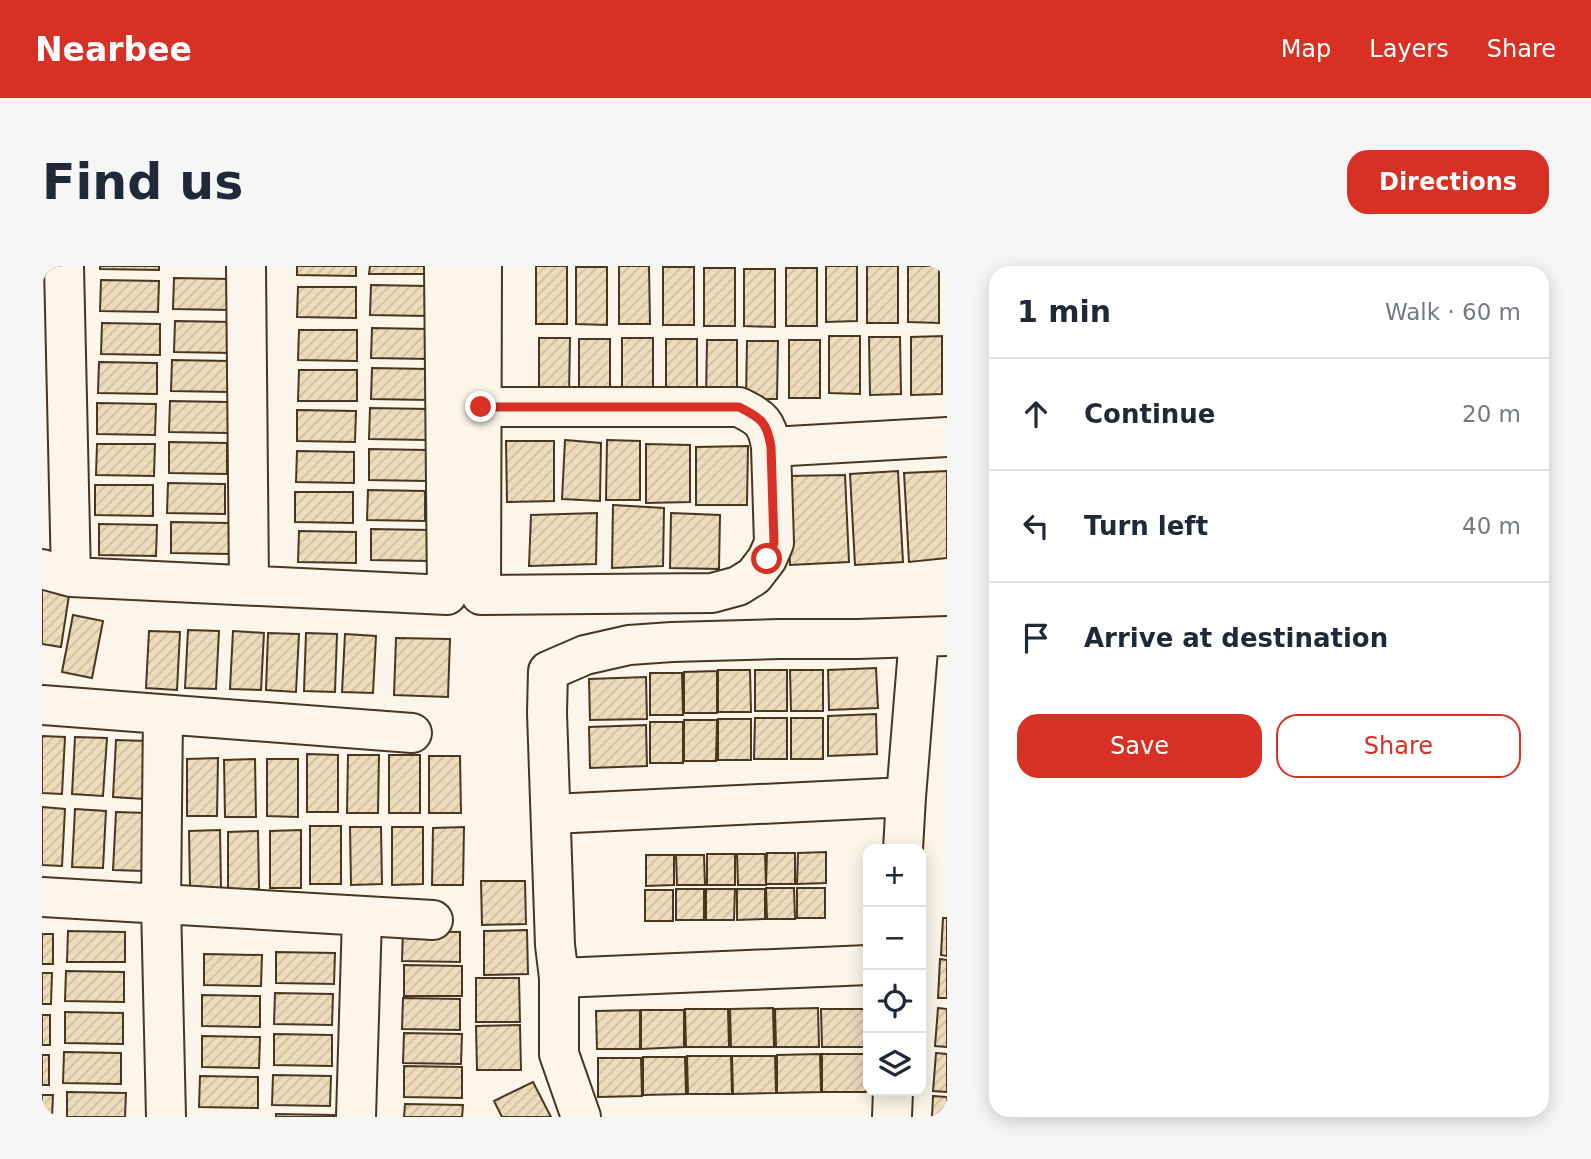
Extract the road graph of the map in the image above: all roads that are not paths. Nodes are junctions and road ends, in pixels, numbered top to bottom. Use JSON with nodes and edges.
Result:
{"nodes":[{"id":1,"x":64,"y":266,"type":"edge"},
{"id":2,"x":246,"y":266,"type":"edge"},
{"id":3,"x":444,"y":266,"type":"edge"},
{"id":4,"x":482,"y":266,"type":"edge"},
{"id":5,"x":481,"y":407,"type":"junction"},
{"id":6,"x":947,"y":437,"type":"edge"},
{"id":7,"x":771,"y":447,"type":"junction"},
{"id":8,"x":57,"y":573,"type":"edge"},
{"id":9,"x":249,"y":584,"type":"junction"},
{"id":10,"x":933,"y":636,"type":"edge"},
{"id":11,"x":42,"y":705,"type":"edge"},
{"id":12,"x":163,"y":715,"type":"junction"},
{"id":13,"x":412,"y":733,"type":"dead end"},
{"id":14,"x":906,"y":797,"type":"junction"},
{"id":15,"x":551,"y":814,"type":"junction"},
{"id":16,"x":903,"y":844,"type":"edge"},
{"id":17,"x":42,"y":897,"type":"edge"},
{"id":18,"x":161,"y":904,"type":"junction"},
{"id":19,"x":362,"y":917,"type":"junction"},
{"id":20,"x":433,"y":920,"type":"dead end"},
{"id":21,"x":863,"y":965,"type":"edge"},
{"id":22,"x":559,"y":978,"type":"junction"},
{"id":23,"x":893,"y":1096,"type":"edge"},
{"id":24,"x":166,"y":1117,"type":"edge"},
{"id":25,"x":356,"y":1117,"type":"edge"},
{"id":26,"x":581,"y":1117,"type":"edge"},
{"id":27,"x":892,"y":1117,"type":"edge"}],
"edges":[{"from":1,"to":8,"type":"street"},
{"from":2,"to":9,"type":"street"},
{"from":3,"to":9,"type":"street"},
{"from":4,"to":5,"type":"street"},
{"from":5,"to":7,"type":"street"},
{"from":5,"to":7,"type":"street"},
{"from":6,"to":7,"type":"street"},
{"from":8,"to":9,"type":"street"},
{"from":10,"to":14,"type":"street"},
{"from":10,"to":15,"type":"street"},
{"from":11,"to":12,"type":"street"},
{"from":12,"to":13,"type":"street"},
{"from":12,"to":18,"type":"street"},
{"from":14,"to":15,"type":"street"},
{"from":14,"to":16,"type":"street"},
{"from":15,"to":22,"type":"street"},
{"from":17,"to":18,"type":"street"},
{"from":18,"to":19,"type":"street"},
{"from":18,"to":24,"type":"street"},
{"from":19,"to":20,"type":"street"},
{"from":19,"to":25,"type":"street"},
{"from":21,"to":22,"type":"street"},
{"from":22,"to":26,"type":"street"},
{"from":23,"to":27,"type":"street"}]}
